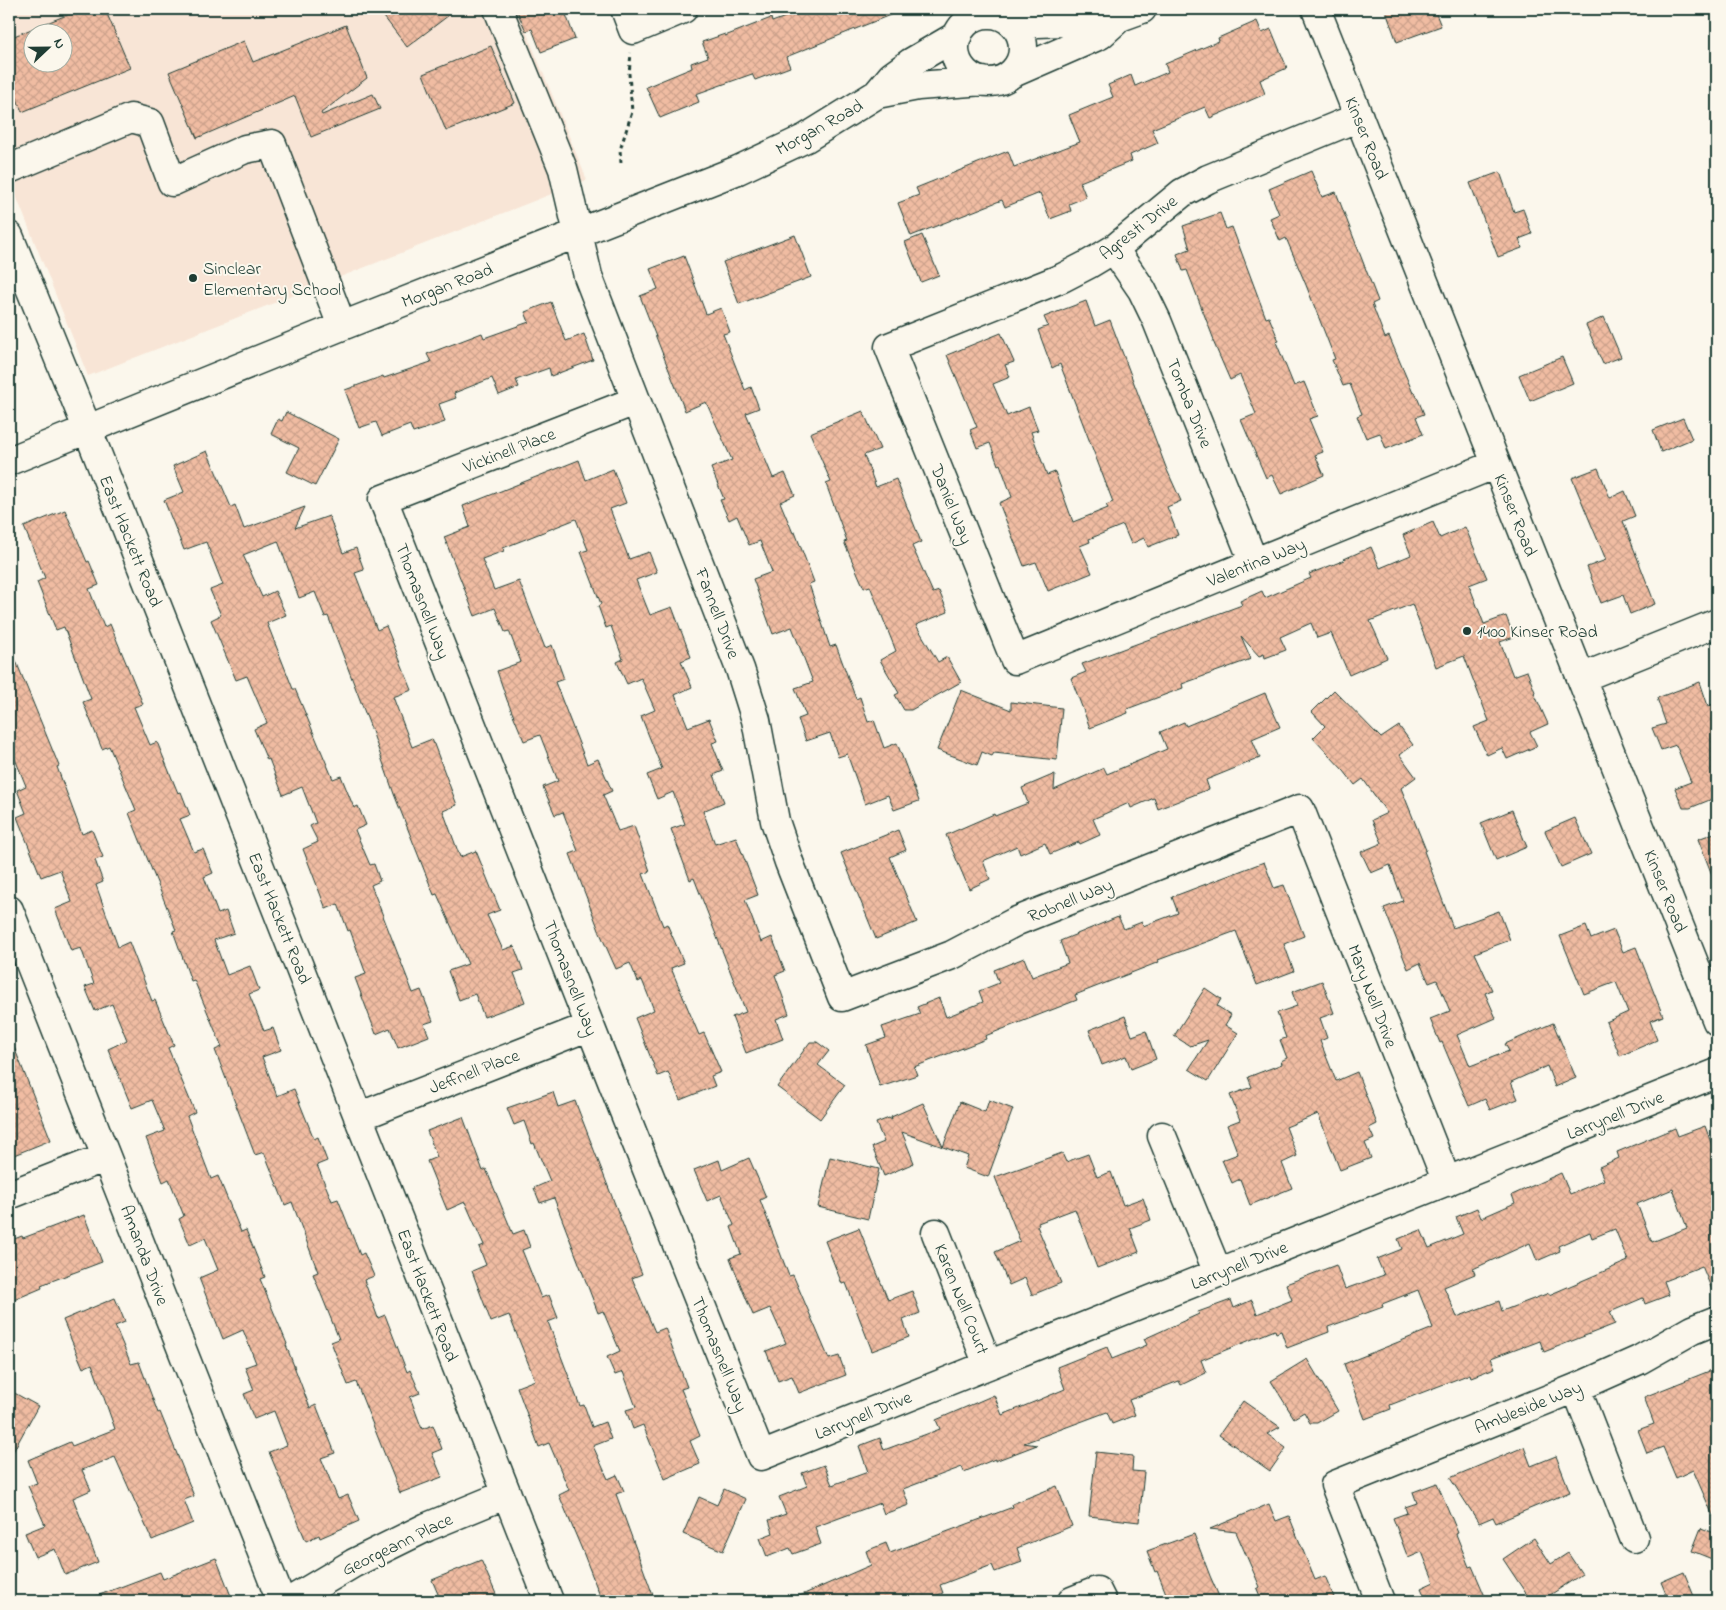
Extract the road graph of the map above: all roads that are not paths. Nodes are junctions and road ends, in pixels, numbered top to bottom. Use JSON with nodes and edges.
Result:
{"nodes":[{"id":1,"x":498,"y":9,"type":"edge"},
{"id":2,"x":683,"y":9,"type":"edge"},
{"id":3,"x":1316,"y":9,"type":"edge"},
{"id":4,"x":1131,"y":13,"type":"edge"},
{"id":5,"x":1004,"y":16,"type":"edge"},
{"id":6,"x":629,"y":19,"type":"edge"},
{"id":7,"x":962,"y":22,"type":"edge"},
{"id":8,"x":1013,"y":73,"type":"junction"},
{"id":9,"x":983,"y":81,"type":"junction"},
{"id":10,"x":877,"y":94,"type":"junction"},
{"id":11,"x":1359,"y":117,"type":"junction"},
{"id":12,"x":9,"y":169,"type":"edge"},
{"id":13,"x":577,"y":234,"type":"junction"},
{"id":14,"x":9,"y":236,"type":"edge"},
{"id":15,"x":1114,"y":249,"type":"junction"},
{"id":16,"x":342,"y":326,"type":"junction"},
{"id":17,"x":889,"y":347,"type":"joint"},
{"id":18,"x":635,"y":401,"type":"junction"},
{"id":19,"x":87,"y":428,"type":"junction"},
{"id":20,"x":9,"y":461,"type":"edge"},
{"id":21,"x":1496,"y":464,"type":"junction"},
{"id":22,"x":383,"y":499,"type":"joint"},
{"id":23,"x":1254,"y":563,"type":"junction"},
{"id":24,"x":1717,"y":623,"type":"edge"},
{"id":25,"x":1015,"y":660,"type":"joint"},
{"id":26,"x":1581,"y":678,"type":"junction"},
{"id":27,"x":1300,"y":809,"type":"joint"},
{"id":28,"x":9,"y":910,"type":"edge"},
{"id":29,"x":842,"y":997,"type":"joint"},
{"id":30,"x":1717,"y":1021,"type":"edge"},
{"id":31,"x":590,"y":1026,"type":"junction"},
{"id":32,"x":1717,"y":1073,"type":"edge"},
{"id":33,"x":358,"y":1117,"type":"junction"},
{"id":34,"x":1162,"y":1136,"type":"dead end"},
{"id":35,"x":106,"y":1157,"type":"junction"},
{"id":36,"x":1446,"y":1182,"type":"junction"},
{"id":37,"x":9,"y":1195,"type":"edge"},
{"id":38,"x":936,"y":1232,"type":"dead end"},
{"id":39,"x":1218,"y":1273,"type":"junction"},
{"id":40,"x":1717,"y":1320,"type":"edge"},
{"id":41,"x":988,"y":1365,"type":"junction"},
{"id":42,"x":1576,"y":1388,"type":"junction"},
{"id":43,"x":761,"y":1456,"type":"joint"},
{"id":44,"x":507,"y":1494,"type":"junction"},
{"id":45,"x":1634,"y":1538,"type":"dead end"},
{"id":46,"x":1100,"y":1596,"type":"edge"},
{"id":47,"x":281,"y":1601,"type":"edge"},
{"id":48,"x":290,"y":1601,"type":"edge"},
{"id":49,"x":549,"y":1601,"type":"edge"},
{"id":50,"x":1072,"y":1601,"type":"edge"},
{"id":51,"x":1380,"y":1601,"type":"edge"}],
"edges":[{"from":1,"to":13,"type":"street","name":"Fannell Drive"},
{"from":2,"to":6,"type":"street"},
{"from":3,"to":11,"type":"street","name":"Kinser Road"},
{"from":4,"to":5,"type":"street"},
{"from":4,"to":8,"type":"street"},
{"from":5,"to":7,"type":"street"},
{"from":5,"to":8,"type":"street"},
{"from":7,"to":9,"type":"street"},
{"from":7,"to":10,"type":"street","name":"Morgan Road"},
{"from":8,"to":9,"type":"street"},
{"from":9,"to":10,"type":"street","name":"Morgan Road"},
{"from":10,"to":13,"type":"street","name":"Morgan Road"},
{"from":11,"to":15,"type":"street","name":"Agresti Drive"},
{"from":11,"to":21,"type":"street","name":"Kinser Road"},
{"from":12,"to":16,"type":"street"},
{"from":13,"to":16,"type":"street","name":"Morgan Road"},
{"from":13,"to":18,"type":"street","name":"Fannell Drive"},
{"from":14,"to":19,"type":"street","name":"East Hackett Road"},
{"from":15,"to":17,"type":"street","name":"Agresti Drive"},
{"from":15,"to":23,"type":"street","name":"Tomba Drive"},
{"from":16,"to":19,"type":"street","name":"Morgan Road"},
{"from":17,"to":25,"type":"street","name":"Daniel Way"},
{"from":18,"to":22,"type":"street","name":"Vickinell Place"},
{"from":18,"to":29,"type":"street","name":"Fannell Drive"},
{"from":19,"to":20,"type":"street","name":"Morgan Road"},
{"from":19,"to":33,"type":"street","name":"East Hackett Road"},
{"from":21,"to":23,"type":"street","name":"Valentina Way"},
{"from":21,"to":26,"type":"street","name":"Kinser Road"},
{"from":22,"to":31,"type":"street","name":"Thomasnell Way"},
{"from":23,"to":25,"type":"street","name":"Valentina Way"},
{"from":24,"to":26,"type":"street"},
{"from":26,"to":30,"type":"street","name":"Kinser Road"},
{"from":27,"to":29,"type":"street","name":"Robnell Way"},
{"from":27,"to":36,"type":"street","name":"Mary Nell Drive"},
{"from":28,"to":35,"type":"street","name":"Amanda Drive"},
{"from":31,"to":33,"type":"street","name":"Jeffnell Place"},
{"from":31,"to":43,"type":"street","name":"Thomasnell Way"},
{"from":32,"to":36,"type":"street","name":"Larrynell Drive"},
{"from":33,"to":44,"type":"street","name":"East Hackett Road"},
{"from":34,"to":39,"type":"street"},
{"from":35,"to":37,"type":"street"},
{"from":35,"to":47,"type":"street","name":"Amanda Drive"},
{"from":36,"to":39,"type":"street","name":"Larrynell Drive"},
{"from":38,"to":41,"type":"street","name":"Karen Nell Court"},
{"from":39,"to":41,"type":"street","name":"Larrynell Drive"},
{"from":40,"to":42,"type":"street","name":"Ambleside Way"},
{"from":41,"to":43,"type":"street","name":"Larrynell Drive"},
{"from":42,"to":45,"type":"street"},
{"from":42,"to":51,"type":"street","name":"Ambleside Way"},
{"from":44,"to":48,"type":"street","name":"Georgeann Place"},
{"from":44,"to":49,"type":"street","name":"East Hackett Road"},
{"from":46,"to":50,"type":"street"}]}
